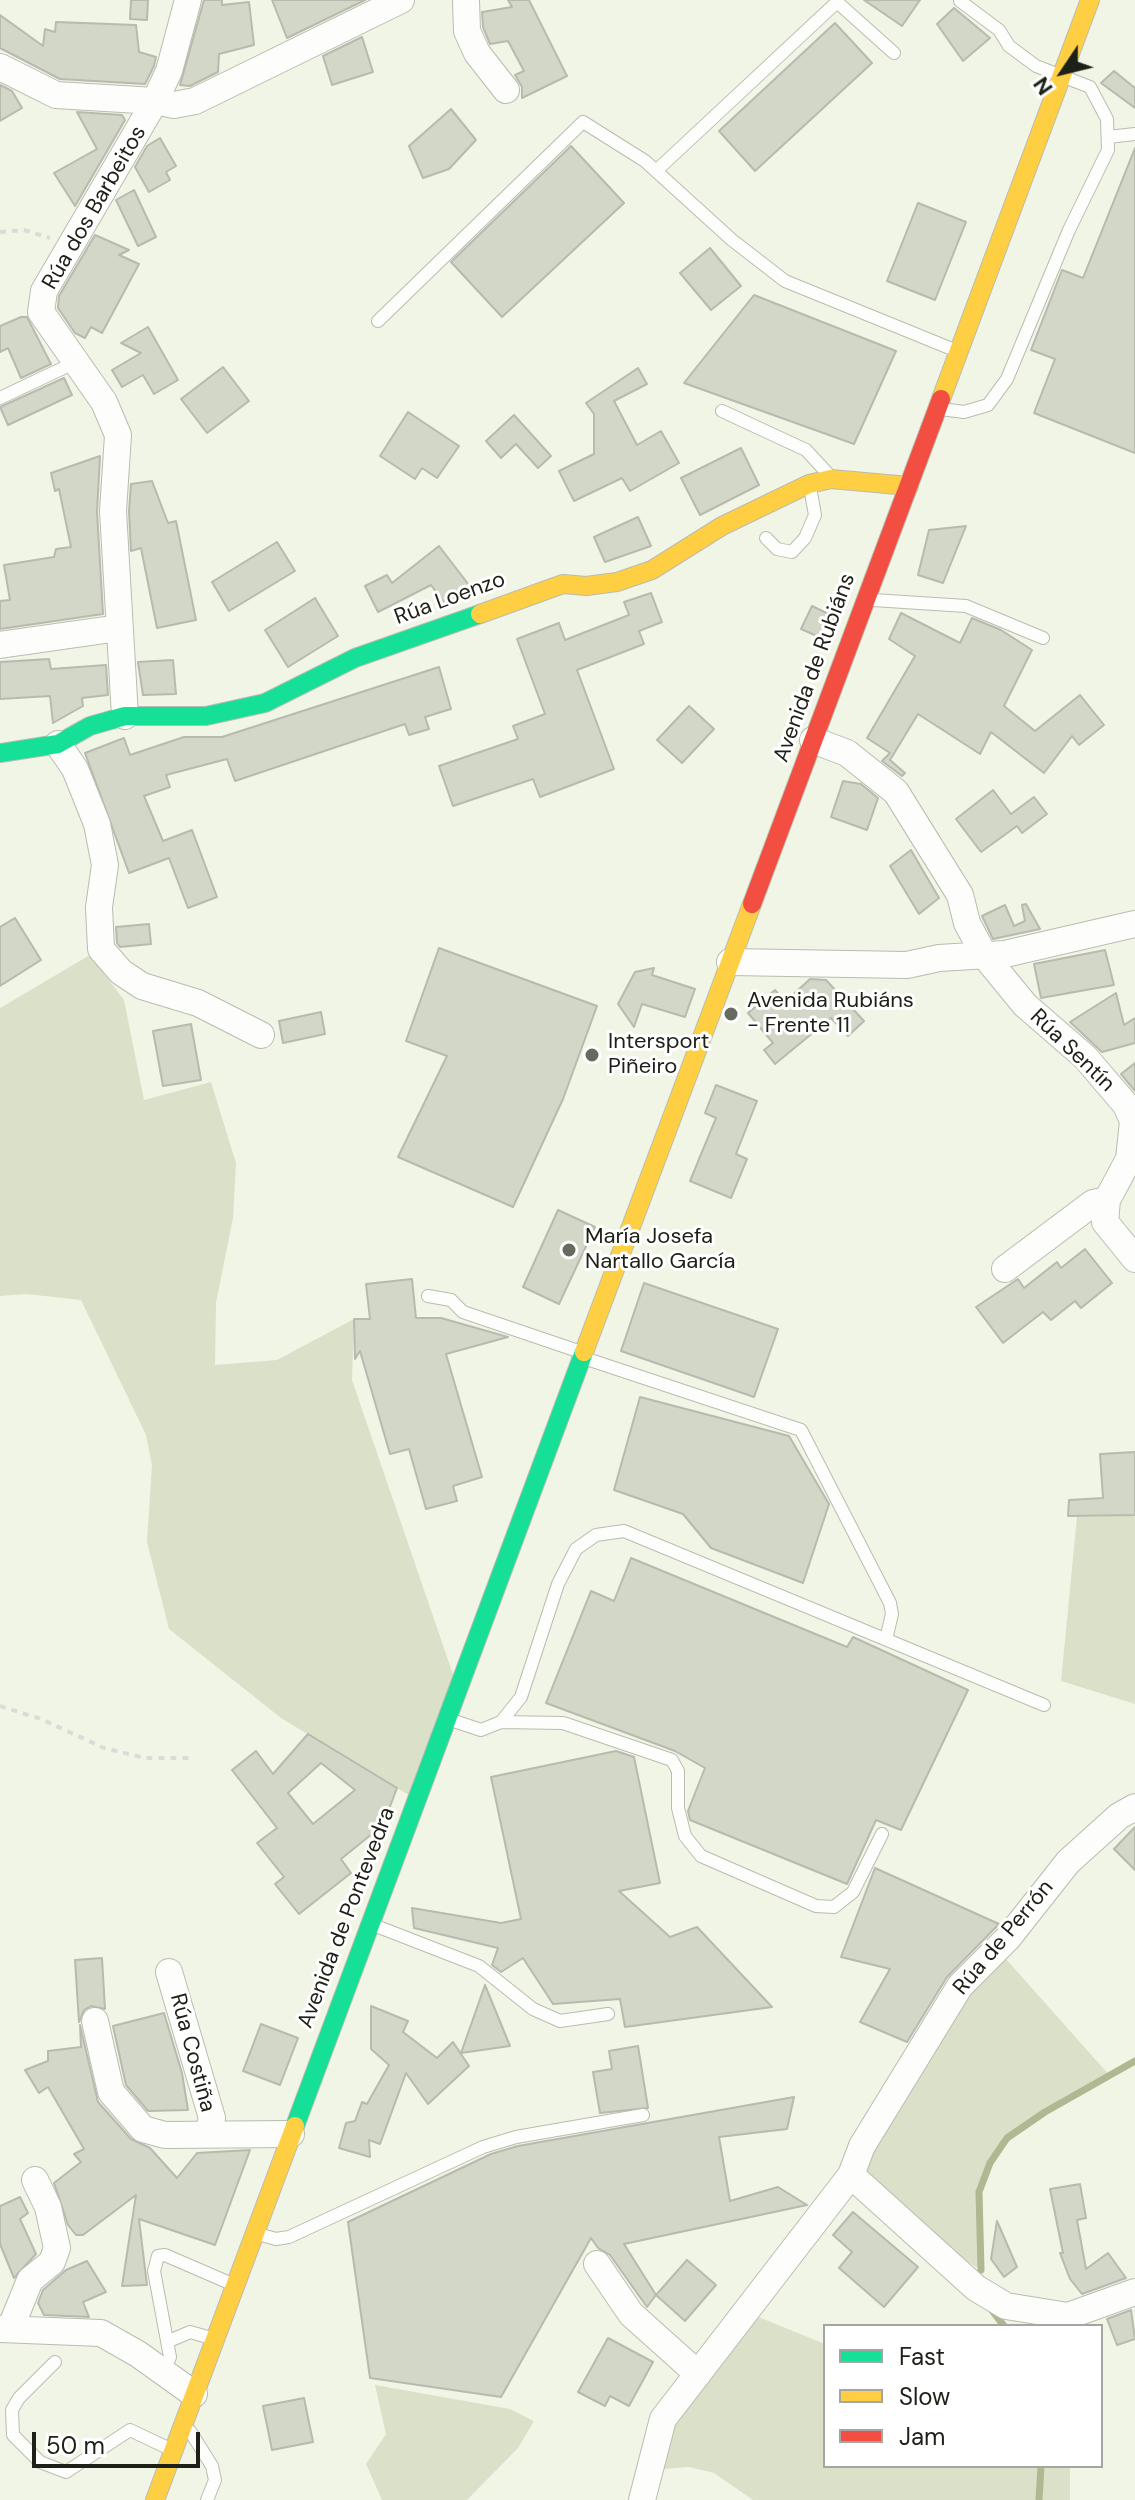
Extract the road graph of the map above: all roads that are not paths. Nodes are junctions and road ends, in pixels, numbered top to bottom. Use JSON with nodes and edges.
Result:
{"nodes":[{"id":1,"x":188,"y":0,"type":"edge"},
{"id":2,"x":401,"y":0,"type":"edge"},
{"id":3,"x":466,"y":0,"type":"edge"},
{"id":4,"x":1090,"y":0,"type":"edge"},
{"id":5,"x":960,"y":1,"type":"edge"},
{"id":6,"x":894,"y":53,"type":"dead end"},
{"id":7,"x":0,"y":67,"type":"edge"},
{"id":8,"x":1062,"y":76,"type":"junction"},
{"id":9,"x":506,"y":90,"type":"dead end"},
{"id":10,"x":155,"y":101,"type":"junction"},
{"id":11,"x":1135,"y":134,"type":"edge"},
{"id":12,"x":1108,"y":137,"type":"junction"},
{"id":13,"x":656,"y":171,"type":"junction"},
{"id":14,"x":378,"y":321,"type":"dead end"},
{"id":15,"x":959,"y":352,"type":"junction"},
{"id":16,"x":76,"y":362,"type":"junction"},
{"id":17,"x":0,"y":398,"type":"edge"},
{"id":18,"x":937,"y":409,"type":"junction"},
{"id":19,"x":722,"y":411,"type":"dead end"},
{"id":20,"x":831,"y":479,"type":"junction"},
{"id":21,"x":809,"y":484,"type":"junction"},
{"id":22,"x":909,"y":486,"type":"junction"},
{"id":23,"x":766,"y":538,"type":"dead end"},
{"id":24,"x":866,"y":600,"type":"junction"},
{"id":25,"x":119,"y":628,"type":"junction"},
{"id":26,"x":1043,"y":638,"type":"dead end"},
{"id":27,"x":0,"y":645,"type":"edge"},
{"id":28,"x":125,"y":716,"type":"junction"},
{"id":29,"x":813,"y":740,"type":"junction"},
{"id":30,"x":58,"y":744,"type":"junction"},
{"id":31,"x":0,"y":753,"type":"edge"},
{"id":32,"x":1135,"y":924,"type":"edge"},
{"id":33,"x":984,"y":955,"type":"junction"},
{"id":34,"x":730,"y":962,"type":"junction"},
{"id":35,"x":261,"y":1035,"type":"dead end"},
{"id":36,"x":1134,"y":1122,"type":"edge"},
{"id":37,"x":1107,"y":1200,"type":"junction"},
{"id":38,"x":1135,"y":1259,"type":"edge"},
{"id":39,"x":1005,"y":1269,"type":"dead end"},
{"id":40,"x":428,"y":1296,"type":"dead end"},
{"id":41,"x":583,"y":1355,"type":"junction"},
{"id":42,"x":886,"y":1639,"type":"junction"},
{"id":43,"x":1044,"y":1705,"type":"dead end"},
{"id":44,"x":447,"y":1718,"type":"junction"},
{"id":45,"x":501,"y":1722,"type":"junction"},
{"id":46,"x":1135,"y":1807,"type":"edge"},
{"id":47,"x":882,"y":1834,"type":"dead end"},
{"id":48,"x":370,"y":1924,"type":"junction"},
{"id":49,"x":169,"y":1972,"type":"dead end"},
{"id":50,"x":608,"y":2014,"type":"dead end"},
{"id":51,"x":95,"y":2021,"type":"dead end"},
{"id":52,"x":643,"y":2115,"type":"dead end"},
{"id":53,"x":208,"y":2134,"type":"junction"},
{"id":54,"x":291,"y":2134,"type":"junction"},
{"id":55,"x":851,"y":2175,"type":"junction"},
{"id":56,"x":35,"y":2180,"type":"dead end"},
{"id":57,"x":255,"y":2233,"type":"junction"},
{"id":58,"x":597,"y":2264,"type":"dead end"},
{"id":59,"x":235,"y":2285,"type":"junction"},
{"id":60,"x":1135,"y":2292,"type":"edge"},
{"id":61,"x":6,"y":2328,"type":"edge"},
{"id":62,"x":215,"y":2339,"type":"junction"},
{"id":63,"x":169,"y":2341,"type":"junction"},
{"id":64,"x":55,"y":2362,"type":"dead end"},
{"id":65,"x":163,"y":2374,"type":"junction"},
{"id":66,"x":698,"y":2374,"type":"junction"},
{"id":67,"x":194,"y":2394,"type":"junction"},
{"id":68,"x":184,"y":2421,"type":"junction"},
{"id":69,"x":173,"y":2450,"type":"junction"},
{"id":70,"x":155,"y":2500,"type":"edge"},
{"id":71,"x":207,"y":2500,"type":"edge"},
{"id":72,"x":642,"y":2500,"type":"edge"}],
"edges":[{"from":1,"to":10,"type":"street","name":"Rúa dos Barbeitos"},
{"from":2,"to":10,"type":"street","name":"Rúa dos Barbeitos"},
{"from":3,"to":9,"type":"street"},
{"from":4,"to":8,"type":"main road","name":"Avenida de Rubiáns"},
{"from":5,"to":8,"type":"lane"},
{"from":6,"to":13,"type":"lane"},
{"from":7,"to":10,"type":"street"},
{"from":8,"to":12,"type":"lane"},
{"from":8,"to":15,"type":"main road","name":"Avenida de Rubiáns"},
{"from":10,"to":16,"type":"street","name":"Rúa dos Barbeitos"},
{"from":11,"to":12,"type":"lane"},
{"from":12,"to":18,"type":"lane"},
{"from":13,"to":14,"type":"lane"},
{"from":13,"to":15,"type":"lane"},
{"from":15,"to":18,"type":"main road","name":"Avenida de Rubiáns"},
{"from":16,"to":17,"type":"lane"},
{"from":16,"to":25,"type":"street","name":"Rúa dos Barbeitos"},
{"from":18,"to":22,"type":"main road","name":"Avenida de Rubiáns"},
{"from":19,"to":20,"type":"lane"},
{"from":20,"to":21,"type":"main road","name":"Rúa Loenzo"},
{"from":20,"to":22,"type":"main road","name":"Rúa Loenzo"},
{"from":21,"to":23,"type":"lane"},
{"from":21,"to":28,"type":"main road","name":"Rúa Loenzo"},
{"from":22,"to":24,"type":"main road","name":"Avenida de Rubiáns"},
{"from":24,"to":26,"type":"lane"},
{"from":24,"to":29,"type":"main road","name":"Avenida de Rubiáns"},
{"from":25,"to":27,"type":"street"},
{"from":25,"to":28,"type":"street","name":"Rúa dos Barbeitos"},
{"from":28,"to":30,"type":"main road","name":"Rúa Loenzo"},
{"from":29,"to":33,"type":"street","name":"Rúa Sentín"},
{"from":29,"to":34,"type":"main road","name":"Avenida de Rubiáns"},
{"from":30,"to":31,"type":"main road","name":"Rúa Loenzo"},
{"from":30,"to":35,"type":"street"},
{"from":32,"to":33,"type":"street"},
{"from":33,"to":34,"type":"street"},
{"from":33,"to":36,"type":"street","name":"Rúa Sentín"},
{"from":34,"to":41,"type":"main road","name":"Avenida de Rubiáns"},
{"from":36,"to":37,"type":"street","name":"Rúa Sentín"},
{"from":37,"to":38,"type":"street"},
{"from":37,"to":39,"type":"street"},
{"from":40,"to":41,"type":"lane"},
{"from":41,"to":42,"type":"lane"},
{"from":41,"to":44,"type":"main road","name":"Avenida de Pontevedra"},
{"from":42,"to":43,"type":"lane"},
{"from":42,"to":45,"type":"lane"},
{"from":44,"to":45,"type":"lane"},
{"from":44,"to":48,"type":"main road","name":"Avenida de Pontevedra"},
{"from":45,"to":47,"type":"lane"},
{"from":46,"to":55,"type":"street","name":"Rúa de Perrón"},
{"from":48,"to":50,"type":"lane"},
{"from":48,"to":54,"type":"main road","name":"Avenida de Pontevedra"},
{"from":49,"to":53,"type":"street","name":"Rúa Costiña"},
{"from":51,"to":53,"type":"street","name":"Rúa Costiña"},
{"from":52,"to":57,"type":"lane"},
{"from":53,"to":54,"type":"street","name":"Rúa Costiña"},
{"from":54,"to":57,"type":"main road","name":"Avenida de Pontevedra"},
{"from":55,"to":60,"type":"street"},
{"from":55,"to":66,"type":"street","name":"Rúa de Perrón"},
{"from":56,"to":61,"type":"street"},
{"from":57,"to":59,"type":"main road","name":"Avenida de Pontevedra"},
{"from":58,"to":66,"type":"street"},
{"from":59,"to":62,"type":"main road","name":"Avenida de Pontevedra"},
{"from":59,"to":63,"type":"lane"},
{"from":61,"to":65,"type":"street"},
{"from":62,"to":63,"type":"lane"},
{"from":62,"to":67,"type":"main road","name":"Avenida de Pontevedra"},
{"from":63,"to":65,"type":"lane"},
{"from":64,"to":69,"type":"lane"},
{"from":65,"to":67,"type":"street"},
{"from":66,"to":72,"type":"street","name":"Rúa de Perrón"},
{"from":67,"to":68,"type":"main road","name":"Avenida de Pontevedra"},
{"from":68,"to":69,"type":"main road","name":"Avenida de Pontevedra"},
{"from":68,"to":71,"type":"lane"},
{"from":69,"to":70,"type":"main road","name":"Avenida de Pontevedra"}]}
